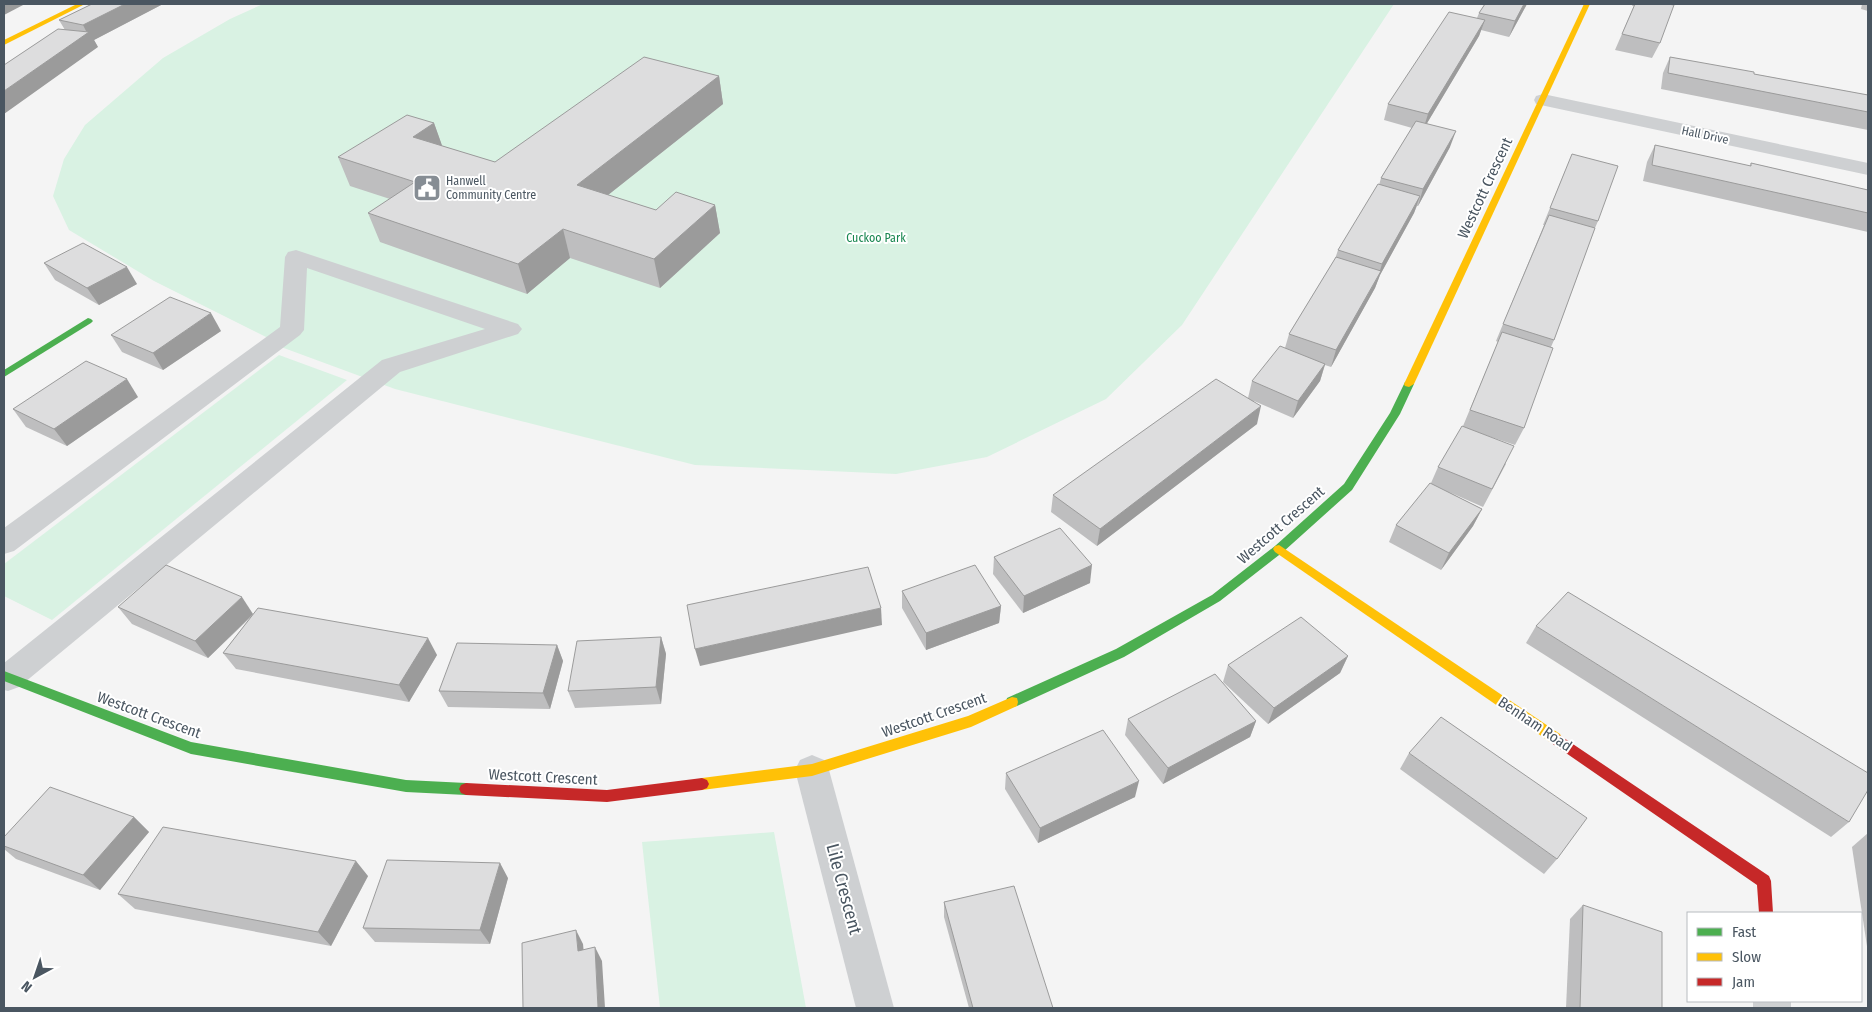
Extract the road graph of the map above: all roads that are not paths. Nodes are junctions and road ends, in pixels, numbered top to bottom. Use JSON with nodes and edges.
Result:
{"nodes":[{"id":1,"x":82,"y":4,"type":"edge"},
{"id":2,"x":1587,"y":4,"type":"edge"},
{"id":3,"x":4,"y":43,"type":"edge"},
{"id":4,"x":1542,"y":100,"type":"junction"},
{"id":5,"x":1868,"y":169,"type":"edge"},
{"id":6,"x":88,"y":321,"type":"dead end"},
{"id":7,"x":4,"y":374,"type":"edge"},
{"id":8,"x":4,"y":543,"type":"edge"},
{"id":9,"x":1279,"y":549,"type":"junction"},
{"id":10,"x":5,"y":679,"type":"edge"},
{"id":11,"x":812,"y":770,"type":"junction"},
{"id":12,"x":1766,"y":912,"type":"edge"},
{"id":13,"x":876,"y":1008,"type":"edge"}],
"edges":[{"from":1,"to":3,"type":"street"},
{"from":2,"to":4,"type":"street","name":"Westcott Crescent"},
{"from":4,"to":5,"type":"street","name":"Hall Drive"},
{"from":4,"to":9,"type":"street","name":"Westcott Crescent"},
{"from":6,"to":7,"type":"street"},
{"from":8,"to":10,"type":"street"},
{"from":9,"to":11,"type":"street","name":"Westcott Crescent"},
{"from":9,"to":12,"type":"street","name":"Benham Road"},
{"from":10,"to":11,"type":"street","name":"Westcott Crescent"},
{"from":11,"to":13,"type":"street","name":"Lile Crescent"}]}
